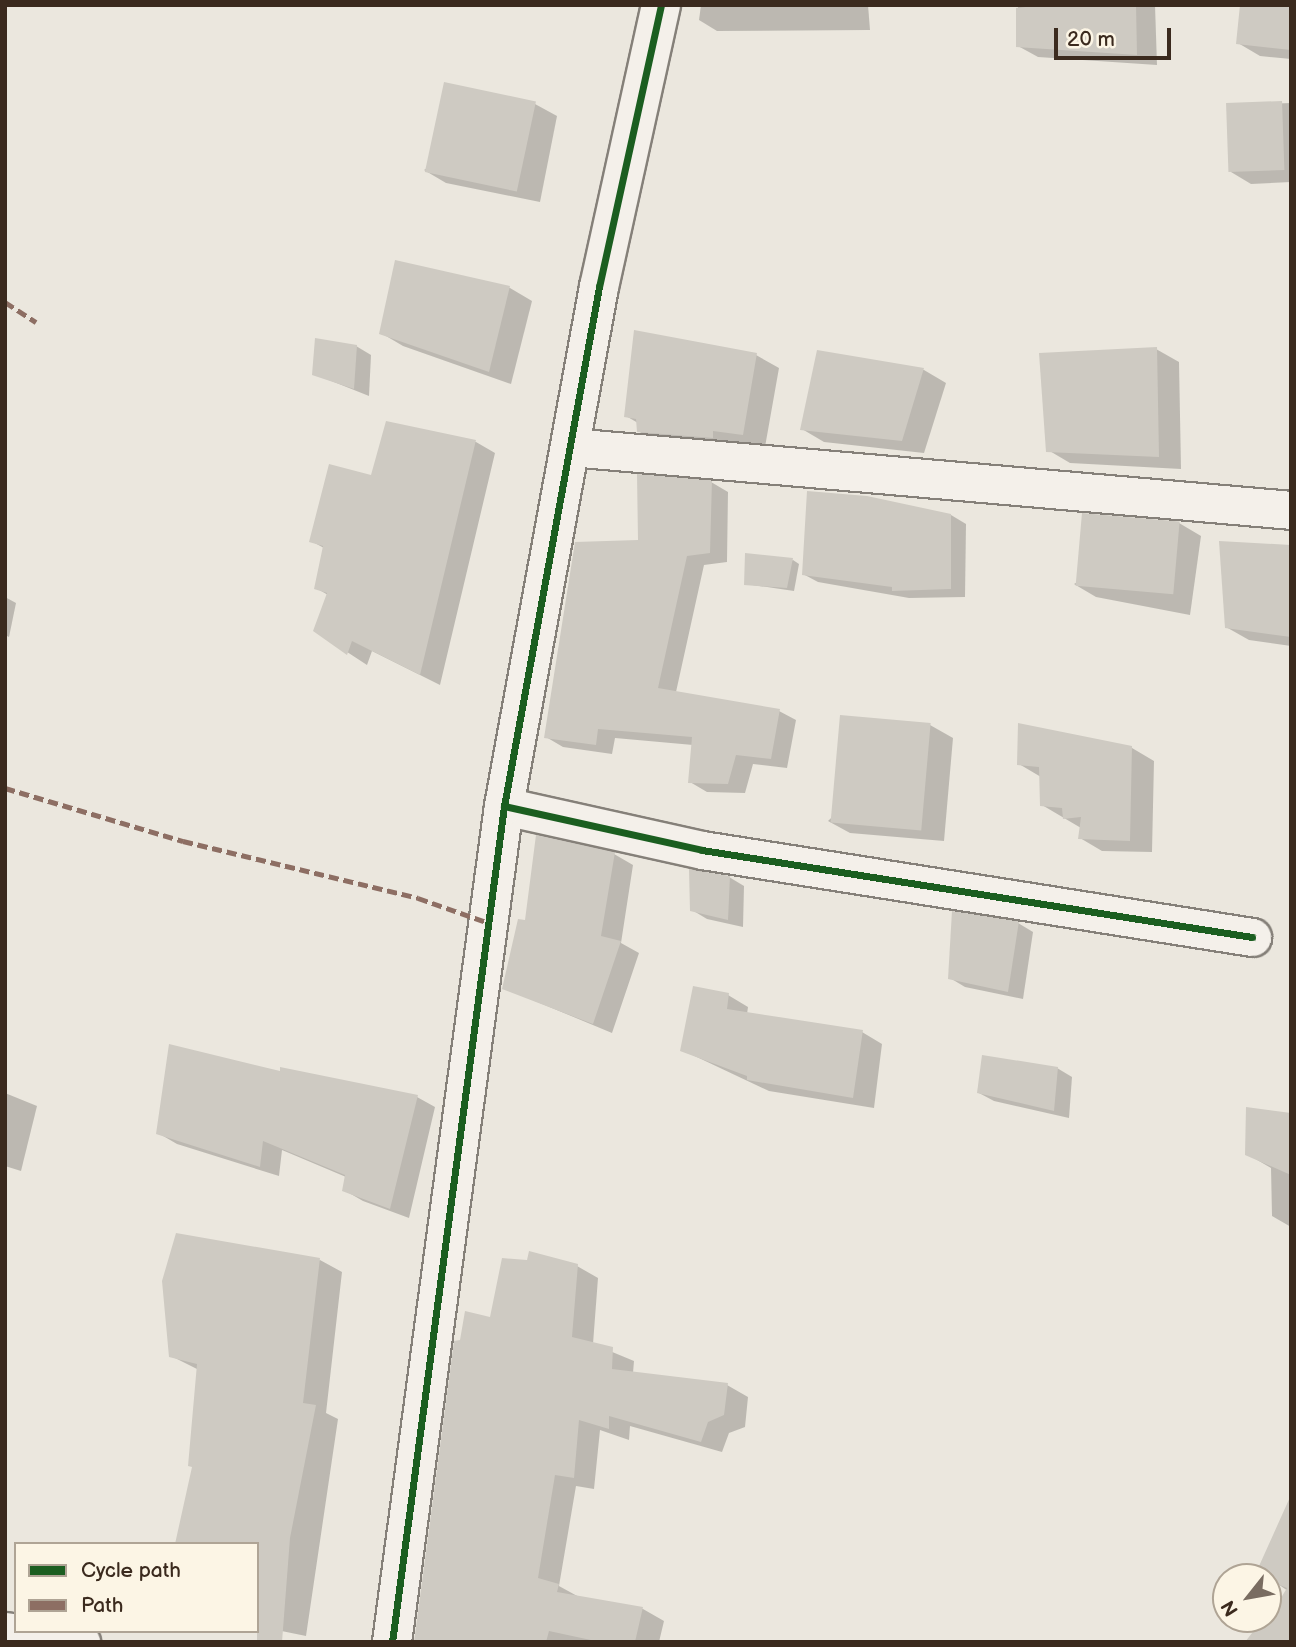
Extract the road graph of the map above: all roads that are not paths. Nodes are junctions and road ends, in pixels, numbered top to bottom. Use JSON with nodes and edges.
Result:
{"nodes":[{"id":1,"x":661,"y":5,"type":"edge"},
{"id":2,"x":569,"y":447,"type":"junction"},
{"id":3,"x":1291,"y":510,"type":"edge"},
{"id":4,"x":504,"y":806,"type":"junction"},
{"id":5,"x":1252,"y":937,"type":"dead end"},
{"id":6,"x":19,"y":1633,"type":"edge"},
{"id":7,"x":81,"y":1642,"type":"edge"},
{"id":8,"x":392,"y":1642,"type":"edge"}],
"edges":[{"from":1,"to":2,"type":"street"},
{"from":2,"to":3,"type":"street"},
{"from":2,"to":4,"type":"street"},
{"from":4,"to":5,"type":"street"},
{"from":4,"to":8,"type":"street"},
{"from":6,"to":7,"type":"street"}]}
